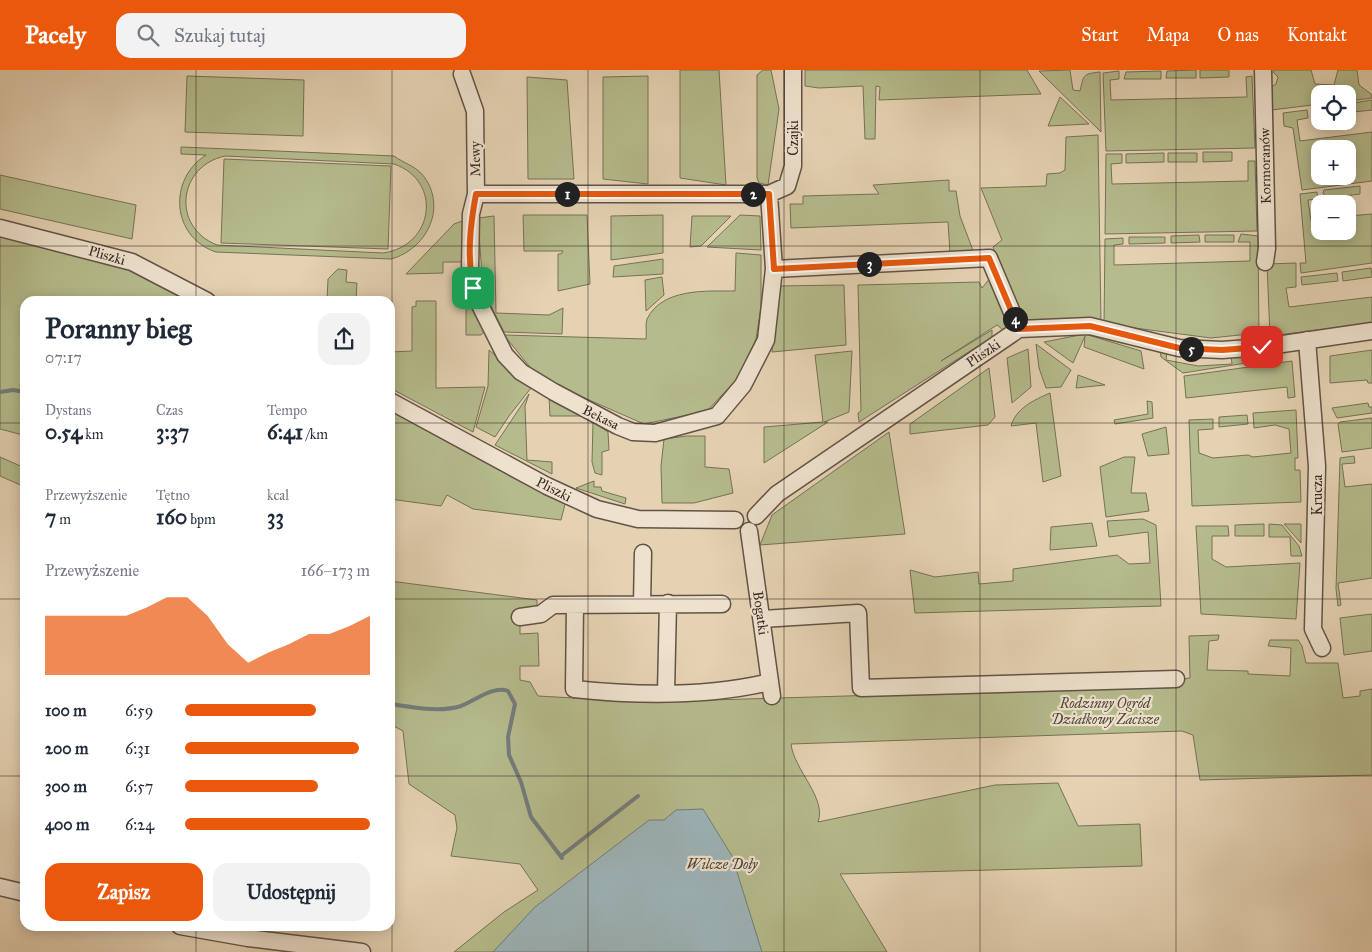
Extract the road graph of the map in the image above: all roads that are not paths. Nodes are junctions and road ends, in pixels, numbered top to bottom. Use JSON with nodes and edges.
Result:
{"nodes":[{"id":1,"x":792,"y":70,"type":"edge"},
{"id":2,"x":1263,"y":70,"type":"edge"},
{"id":3,"x":462,"y":74,"type":"dead end"},
{"id":4,"x":476,"y":194,"type":"junction"},
{"id":5,"x":769,"y":194,"type":"junction"},
{"id":6,"x":0,"y":228,"type":"edge"},
{"id":7,"x":1265,"y":262,"type":"dead end"},
{"id":8,"x":774,"y":269,"type":"junction"},
{"id":9,"x":197,"y":296,"type":"edge"},
{"id":10,"x":1019,"y":329,"type":"junction"},
{"id":11,"x":1372,"y":332,"type":"edge"},
{"id":12,"x":1307,"y":340,"type":"junction"},
{"id":13,"x":395,"y":404,"type":"edge"},
{"id":14,"x":756,"y":516,"type":"junction"},
{"id":15,"x":735,"y":520,"type":"junction"},
{"id":16,"x":749,"y":531,"type":"junction"},
{"id":17,"x":643,"y":553,"type":"dead end"},
{"id":18,"x":642,"y":604,"type":"junction"},
{"id":19,"x":668,"y":604,"type":"junction"},
{"id":20,"x":722,"y":604,"type":"dead end"},
{"id":21,"x":574,"y":605,"type":"junction"},
{"id":22,"x":520,"y":617,"type":"dead end"},
{"id":23,"x":762,"y":619,"type":"junction"},
{"id":24,"x":1322,"y":648,"type":"dead end"},
{"id":25,"x":1176,"y":679,"type":"dead end"},
{"id":26,"x":666,"y":692,"type":"junction"},
{"id":27,"x":0,"y":887,"type":"edge"},
{"id":28,"x":20,"y":892,"type":"edge"},
{"id":29,"x":208,"y":931,"type":"edge"},
{"id":30,"x":362,"y":952,"type":"edge"}],
"edges":[{"from":1,"to":5,"type":"street","name":"Czajki"},
{"from":2,"to":7,"type":"street","name":"Kormoranów"},
{"from":3,"to":4,"type":"street","name":"Mewy"},
{"from":4,"to":5,"type":"street","name":"Mewy"},
{"from":4,"to":8,"type":"street","name":"Bekasa"},
{"from":5,"to":8,"type":"street","name":"Bekasa"},
{"from":6,"to":9,"type":"street","name":"Pliszki"},
{"from":8,"to":10,"type":"street"},
{"from":10,"to":12,"type":"street"},
{"from":10,"to":14,"type":"street","name":"Pliszki"},
{"from":11,"to":12,"type":"street"},
{"from":12,"to":24,"type":"street","name":"Krucza"},
{"from":13,"to":15,"type":"street","name":"Pliszki"},
{"from":14,"to":15,"type":"street","name":"Pliszki"},
{"from":14,"to":16,"type":"street","name":"Pliszki"},
{"from":15,"to":16,"type":"street"},
{"from":16,"to":23,"type":"street","name":"Bogatki"},
{"from":17,"to":18,"type":"street"},
{"from":18,"to":19,"type":"street"},
{"from":18,"to":21,"type":"street"},
{"from":19,"to":20,"type":"street"},
{"from":19,"to":26,"type":"street"},
{"from":21,"to":22,"type":"street"},
{"from":21,"to":26,"type":"street"},
{"from":23,"to":25,"type":"street"},
{"from":23,"to":26,"type":"street","name":"Bogatki"},
{"from":27,"to":28,"type":"street"},
{"from":29,"to":30,"type":"street"}]}
